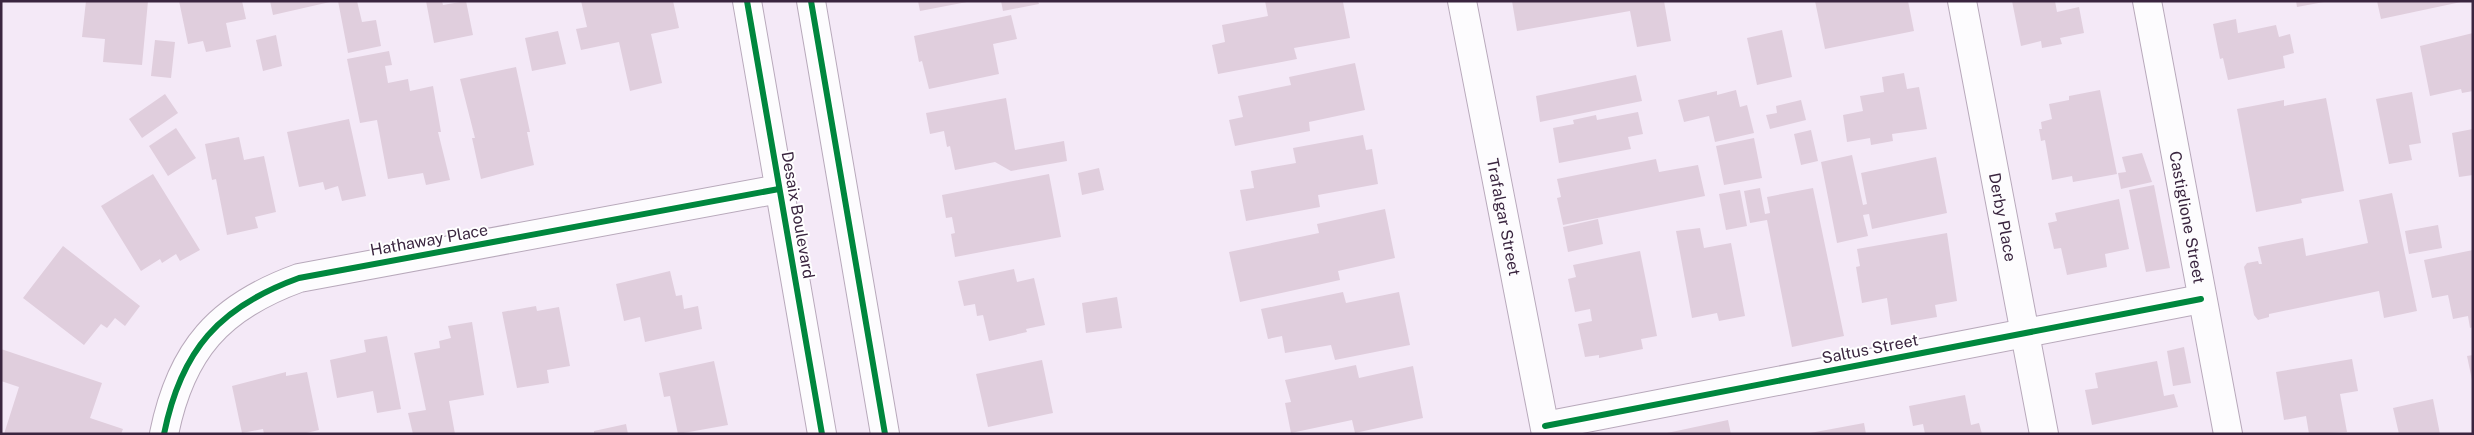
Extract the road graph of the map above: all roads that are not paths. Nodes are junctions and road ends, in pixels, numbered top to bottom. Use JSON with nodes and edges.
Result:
{"nodes":[{"id":1,"x":747,"y":1,"type":"edge"},
{"id":2,"x":811,"y":1,"type":"edge"},
{"id":3,"x":1462,"y":1,"type":"edge"},
{"id":4,"x":1962,"y":1,"type":"edge"},
{"id":5,"x":2147,"y":1,"type":"edge"},
{"id":6,"x":779,"y":189,"type":"junction"},
{"id":7,"x":2201,"y":299,"type":"junction"},
{"id":8,"x":2025,"y":333,"type":"junction"},
{"id":9,"x":1545,"y":430,"type":"edge"},
{"id":10,"x":164,"y":434,"type":"edge"},
{"id":11,"x":822,"y":434,"type":"edge"},
{"id":12,"x":885,"y":434,"type":"edge"},
{"id":13,"x":2044,"y":434,"type":"edge"},
{"id":14,"x":2228,"y":434,"type":"edge"}],
"edges":[{"from":1,"to":6,"type":"street","name":"Desaix Boulevard"},
{"from":2,"to":12,"type":"street"},
{"from":3,"to":9,"type":"street","name":"Trafalgar Street"},
{"from":4,"to":8,"type":"street","name":"Derby Place"},
{"from":5,"to":7,"type":"street","name":"Castiglione Street"},
{"from":6,"to":10,"type":"street","name":"Hathaway Place"},
{"from":6,"to":11,"type":"street","name":"Desaix Boulevard"},
{"from":7,"to":8,"type":"street","name":"Saltus Street"},
{"from":7,"to":14,"type":"street","name":"Castiglione Street"},
{"from":8,"to":9,"type":"street","name":"Saltus Street"},
{"from":8,"to":13,"type":"street","name":"Derby Place"}]}
